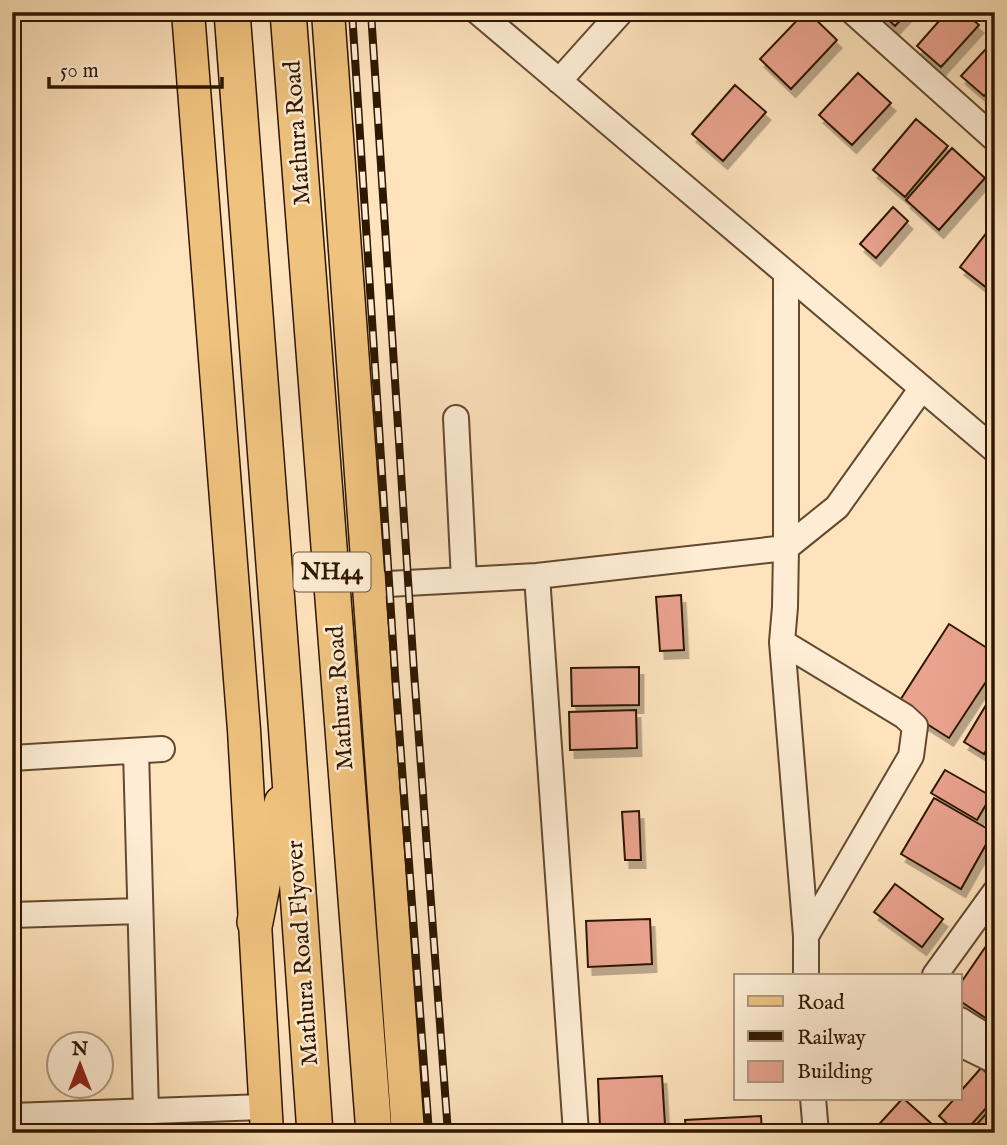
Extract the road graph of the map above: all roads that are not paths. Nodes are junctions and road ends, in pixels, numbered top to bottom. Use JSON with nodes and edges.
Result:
{"nodes":[{"id":1,"x":188,"y":12,"type":"edge"},
{"id":2,"x":232,"y":12,"type":"edge"},
{"id":3,"x":288,"y":12,"type":"edge"},
{"id":4,"x":328,"y":12,"type":"edge"},
{"id":5,"x":478,"y":12,"type":"edge"},
{"id":6,"x":621,"y":12,"type":"edge"},
{"id":7,"x":853,"y":12,"type":"edge"},
{"id":8,"x":559,"y":81,"type":"junction"},
{"id":9,"x":995,"y":139,"type":"edge"},
{"id":10,"x":786,"y":274,"type":"junction"},
{"id":11,"x":922,"y":388,"type":"junction"},
{"id":12,"x":456,"y":418,"type":"dead end"},
{"id":13,"x":995,"y":449,"type":"edge"},
{"id":14,"x":786,"y":548,"type":"junction"},
{"id":15,"x":537,"y":576,"type":"junction"},
{"id":16,"x":464,"y":580,"type":"junction"},
{"id":17,"x":369,"y":585,"type":"junction"},
{"id":18,"x":782,"y":642,"type":"junction"},
{"id":19,"x":162,"y":749,"type":"dead end"},
{"id":20,"x":136,"y":751,"type":"junction"},
{"id":21,"x":12,"y":758,"type":"edge"},
{"id":22,"x":290,"y":772,"type":"junction"},
{"id":23,"x":995,"y":892,"type":"edge"},
{"id":24,"x":140,"y":911,"type":"junction"},
{"id":25,"x":12,"y":915,"type":"edge"},
{"id":26,"x":255,"y":922,"type":"junction"},
{"id":27,"x":806,"y":936,"type":"junction"},
{"id":28,"x":806,"y":974,"type":"edge"},
{"id":29,"x":936,"y":974,"type":"edge"},
{"id":30,"x":962,"y":1021,"type":"edge"},
{"id":31,"x":995,"y":1042,"type":"edge"},
{"id":32,"x":962,"y":1045,"type":"edge"},
{"id":33,"x":995,"y":1061,"type":"edge"},
{"id":34,"x":813,"y":1100,"type":"edge"},
{"id":35,"x":146,"y":1111,"type":"junction"},
{"id":36,"x":12,"y":1116,"type":"edge"},
{"id":37,"x":267,"y":1120,"type":"edge"},
{"id":38,"x":315,"y":1133,"type":"edge"},
{"id":39,"x":374,"y":1133,"type":"edge"},
{"id":40,"x":408,"y":1133,"type":"edge"},
{"id":41,"x":576,"y":1133,"type":"edge"},
{"id":42,"x":816,"y":1133,"type":"edge"}],
"edges":[{"from":1,"to":26,"type":"main road"},
{"from":2,"to":22,"type":"highway","number":"NH44"},
{"from":3,"to":39,"type":"highway","name":"Mathura Road","number":"NH44"},
{"from":4,"to":17,"type":"main road"},
{"from":5,"to":8,"type":"street"},
{"from":6,"to":8,"type":"street"},
{"from":7,"to":9,"type":"street"},
{"from":8,"to":10,"type":"street"},
{"from":10,"to":11,"type":"street"},
{"from":10,"to":14,"type":"street"},
{"from":11,"to":13,"type":"street"},
{"from":11,"to":14,"type":"street"},
{"from":12,"to":16,"type":"street"},
{"from":14,"to":15,"type":"street"},
{"from":14,"to":18,"type":"street"},
{"from":15,"to":16,"type":"street"},
{"from":15,"to":41,"type":"street"},
{"from":16,"to":17,"type":"street"},
{"from":17,"to":40,"type":"main road"},
{"from":18,"to":27,"type":"street"},
{"from":18,"to":27,"type":"street"},
{"from":19,"to":20,"type":"street"},
{"from":20,"to":21,"type":"street"},
{"from":20,"to":24,"type":"street"},
{"from":22,"to":26,"type":"highway"},
{"from":22,"to":38,"type":"highway","name":"Mathura Road Flyover","number":"NH44"},
{"from":23,"to":29,"type":"street"},
{"from":24,"to":25,"type":"street"},
{"from":24,"to":35,"type":"street"},
{"from":26,"to":37,"type":"main road"},
{"from":27,"to":28,"type":"street"},
{"from":30,"to":31,"type":"street"},
{"from":32,"to":33,"type":"street"},
{"from":34,"to":42,"type":"street"},
{"from":35,"to":36,"type":"street"},
{"from":35,"to":37,"type":"street"}]}
